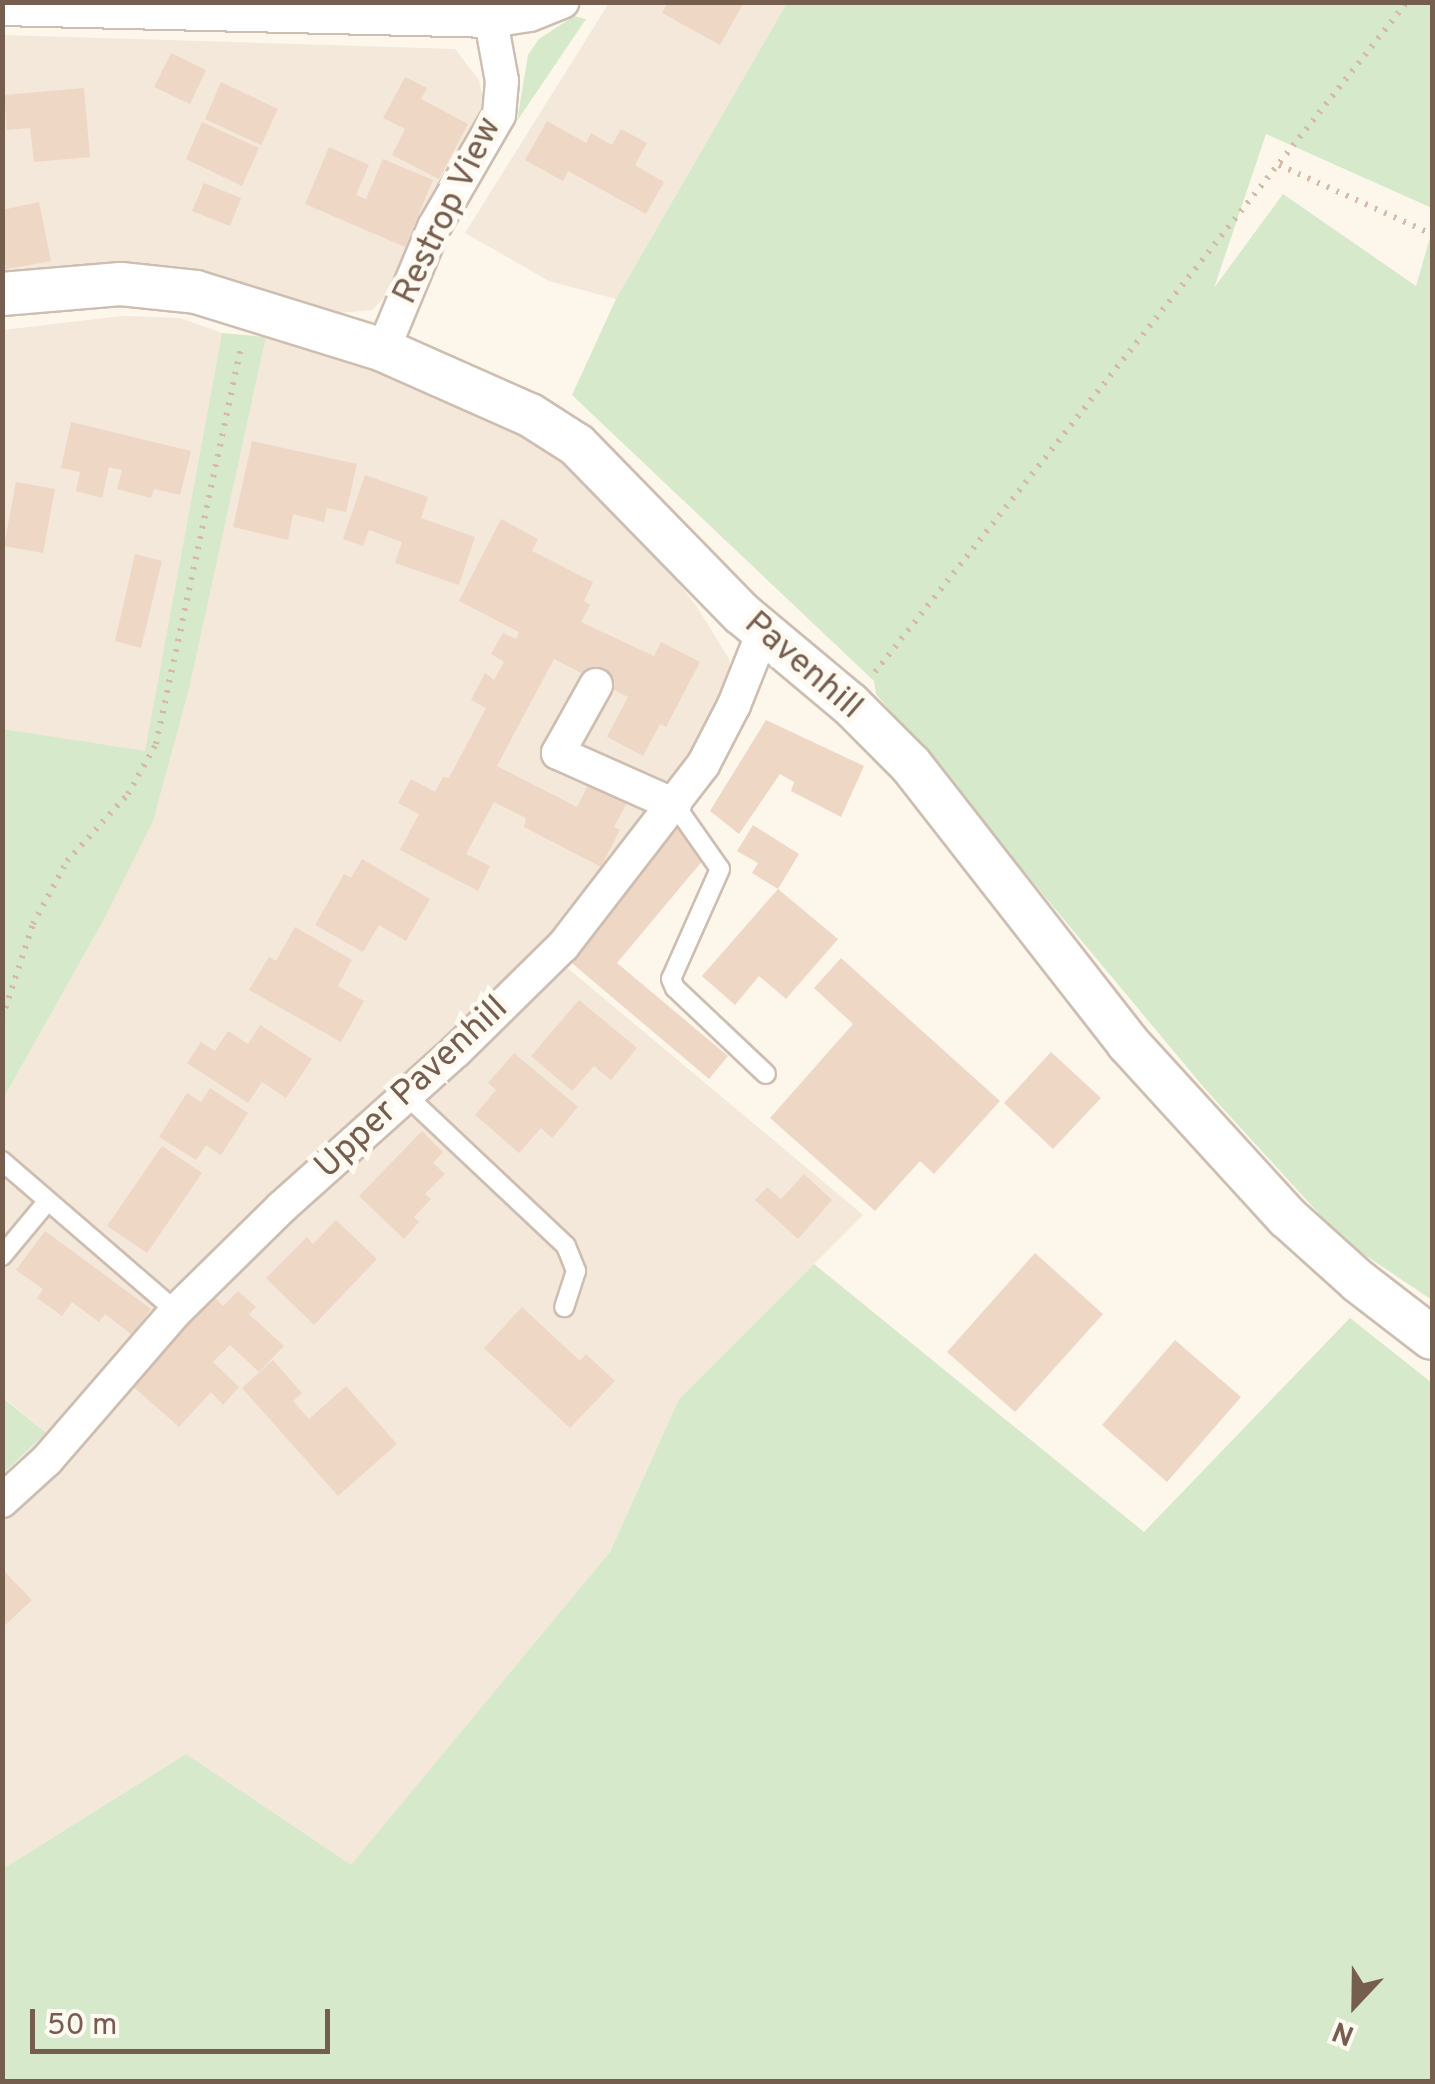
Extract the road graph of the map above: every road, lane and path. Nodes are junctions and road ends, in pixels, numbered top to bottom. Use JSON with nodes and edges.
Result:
{"nodes":[{"id":1,"x":562,"y":2,"type":"edge"},
{"id":2,"x":1407,"y":2,"type":"edge"},
{"id":3,"x":2,"y":9,"type":"edge"},
{"id":4,"x":492,"y":20,"type":"junction"},
{"id":5,"x":1278,"y":165,"type":"junction"},
{"id":6,"x":1432,"y":234,"type":"edge"},
{"id":7,"x":2,"y":294,"type":"edge"},
{"id":8,"x":250,"y":306,"type":"junction"},
{"id":9,"x":383,"y":350,"type":"junction"},
{"id":10,"x":763,"y":632,"type":"junction"},
{"id":11,"x":596,"y":684,"type":"dead end"},
{"id":12,"x":850,"y":704,"type":"junction"},
{"id":13,"x":675,"y":806,"type":"junction"},
{"id":14,"x":2,"y":1018,"type":"edge"},
{"id":15,"x":766,"y":1074,"type":"dead end"},
{"id":16,"x":408,"y":1097,"type":"junction"},
{"id":17,"x":2,"y":1161,"type":"edge"},
{"id":18,"x":46,"y":1202,"type":"junction"},
{"id":19,"x":2,"y":1256,"type":"edge"},
{"id":20,"x":564,"y":1307,"type":"dead end"},
{"id":21,"x":176,"y":1311,"type":"junction"},
{"id":22,"x":1432,"y":1338,"type":"edge"},
{"id":23,"x":2,"y":1501,"type":"edge"}],
"edges":[{"from":1,"to":4,"type":"street"},
{"from":2,"to":5,"type":"path"},
{"from":3,"to":4,"type":"street"},
{"from":4,"to":9,"type":"street","name":"Restrop View"},
{"from":5,"to":6,"type":"path"},
{"from":5,"to":12,"type":"path"},
{"from":7,"to":8,"type":"street","name":"Pavenhill"},
{"from":8,"to":9,"type":"street","name":"Pavenhill"},
{"from":8,"to":14,"type":"path"},
{"from":9,"to":10,"type":"street","name":"Pavenhill"},
{"from":10,"to":12,"type":"street","name":"Pavenhill"},
{"from":10,"to":13,"type":"street","name":"Upper Pavenhill"},
{"from":11,"to":13,"type":"street"},
{"from":12,"to":22,"type":"street","name":"Pavenhill"},
{"from":13,"to":15,"type":"lane"},
{"from":13,"to":16,"type":"street","name":"Upper Pavenhill"},
{"from":16,"to":20,"type":"lane"},
{"from":16,"to":21,"type":"street","name":"Upper Pavenhill"},
{"from":17,"to":18,"type":"lane"},
{"from":18,"to":19,"type":"lane"},
{"from":18,"to":21,"type":"lane"},
{"from":21,"to":23,"type":"street","name":"Upper Pavenhill"}]}
